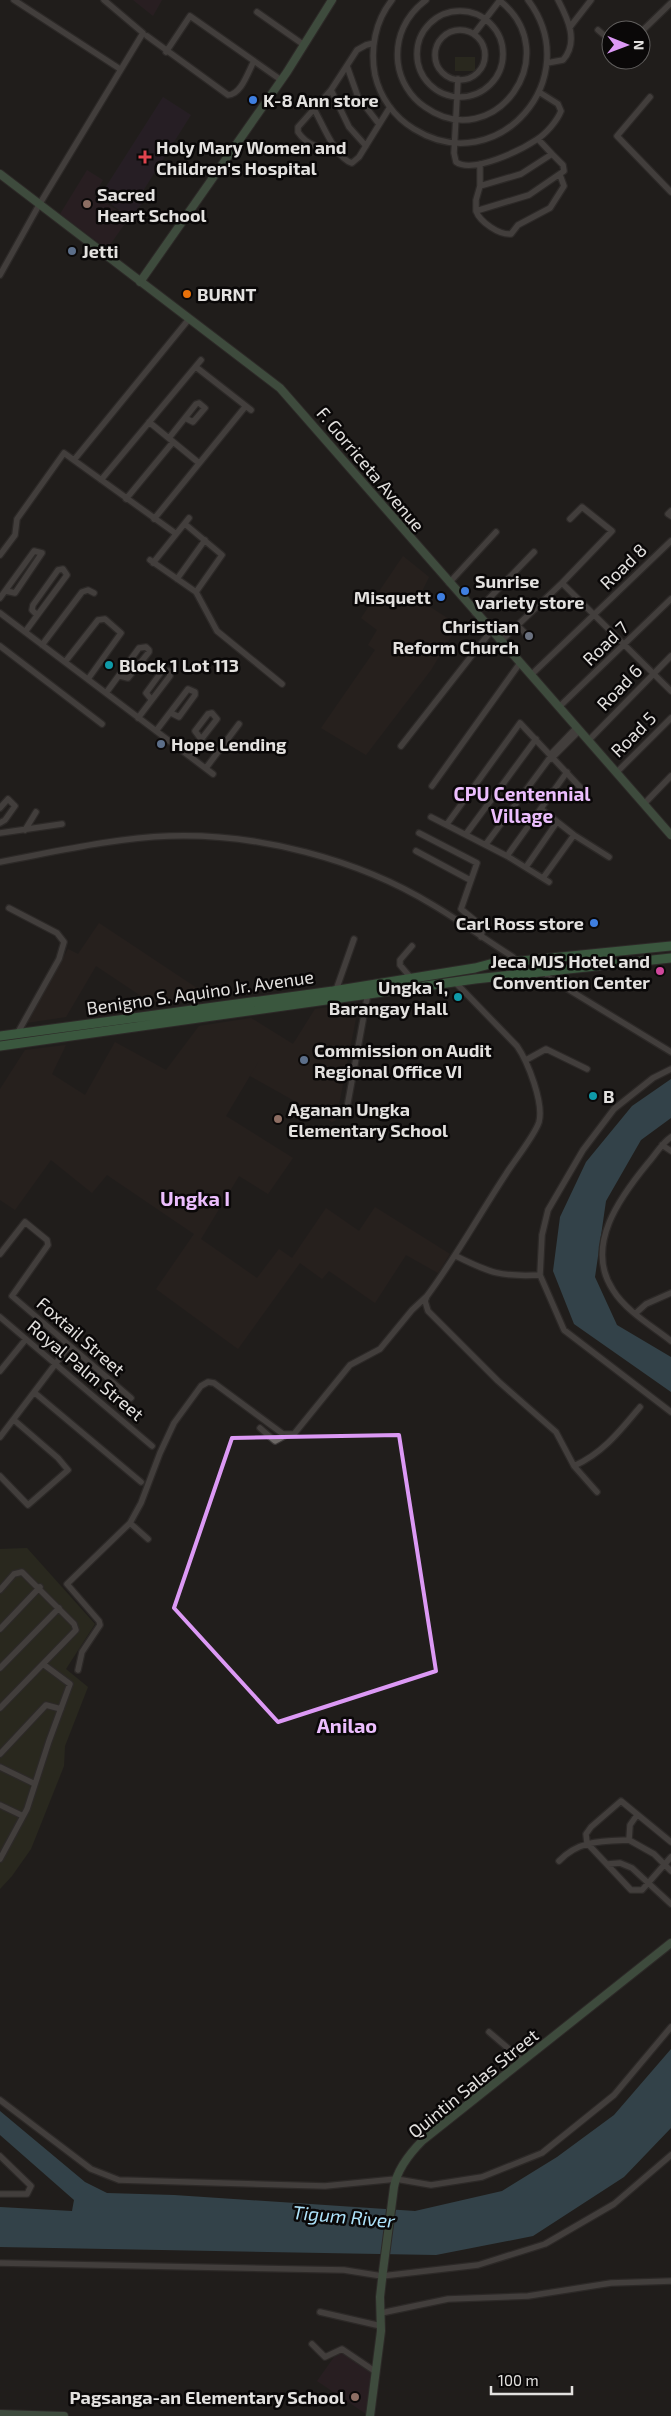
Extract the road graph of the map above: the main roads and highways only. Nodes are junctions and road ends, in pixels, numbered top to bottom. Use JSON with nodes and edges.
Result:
{"nodes":[{"id":1,"x":330,"y":1,"type":"edge"},
{"id":2,"x":0,"y":174,"type":"edge"},
{"id":3,"x":140,"y":282,"type":"junction"},
{"id":4,"x":671,"y":834,"type":"edge"},
{"id":5,"x":671,"y":946,"type":"edge"},
{"id":6,"x":652,"y":948,"type":"junction"},
{"id":7,"x":671,"y":958,"type":"edge"},
{"id":8,"x":653,"y":960,"type":"junction"},
{"id":9,"x":453,"y":971,"type":"junction"},
{"id":10,"x":455,"y":982,"type":"junction"},
{"id":11,"x":334,"y":993,"type":"junction"},
{"id":12,"x":41,"y":1030,"type":"junction"},
{"id":13,"x":0,"y":1036,"type":"edge"},
{"id":14,"x":42,"y":1040,"type":"junction"},
{"id":15,"x":0,"y":1046,"type":"edge"},
{"id":16,"x":671,"y":1943,"type":"edge"},
{"id":17,"x":0,"y":2414,"type":"edge"},
{"id":18,"x":64,"y":2416,"type":"edge"},
{"id":19,"x":370,"y":2416,"type":"edge"}],
"edges":[{"from":1,"to":3,"type":"main road"},
{"from":2,"to":3,"type":"main road","name":"F. Gorriceta Avenue"},
{"from":3,"to":4,"type":"main road","name":"F. Gorriceta Avenue"},
{"from":5,"to":6,"type":"main road","name":"Benigno S. Aquino Jr. Avenue"},
{"from":6,"to":8,"type":"main road"},
{"from":6,"to":9,"type":"main road","name":"Benigno S. Aquino Jr. Avenue"},
{"from":7,"to":8,"type":"main road","name":"Benigno S. Aquino Jr. Avenue"},
{"from":8,"to":10,"type":"main road","name":"Benigno S. Aquino Jr. Avenue"},
{"from":9,"to":10,"type":"main road"},
{"from":9,"to":11,"type":"main road","name":"Benigno S. Aquino Jr. Avenue"},
{"from":10,"to":11,"type":"main road","name":"Benigno S. Aquino Jr. Avenue"},
{"from":11,"to":12,"type":"main road","name":"Benigno S. Aquino Jr. Avenue"},
{"from":11,"to":14,"type":"main road","name":"Benigno S. Aquino Jr. Avenue"},
{"from":12,"to":13,"type":"main road","name":"Benigno S. Aquino Jr. Avenue"},
{"from":12,"to":14,"type":"main road"},
{"from":14,"to":15,"type":"main road","name":"Benigno S. Aquino Jr. Avenue"},
{"from":16,"to":19,"type":"main road","name":"Quintin Salas Street"},
{"from":17,"to":18,"type":"main road"}]}
